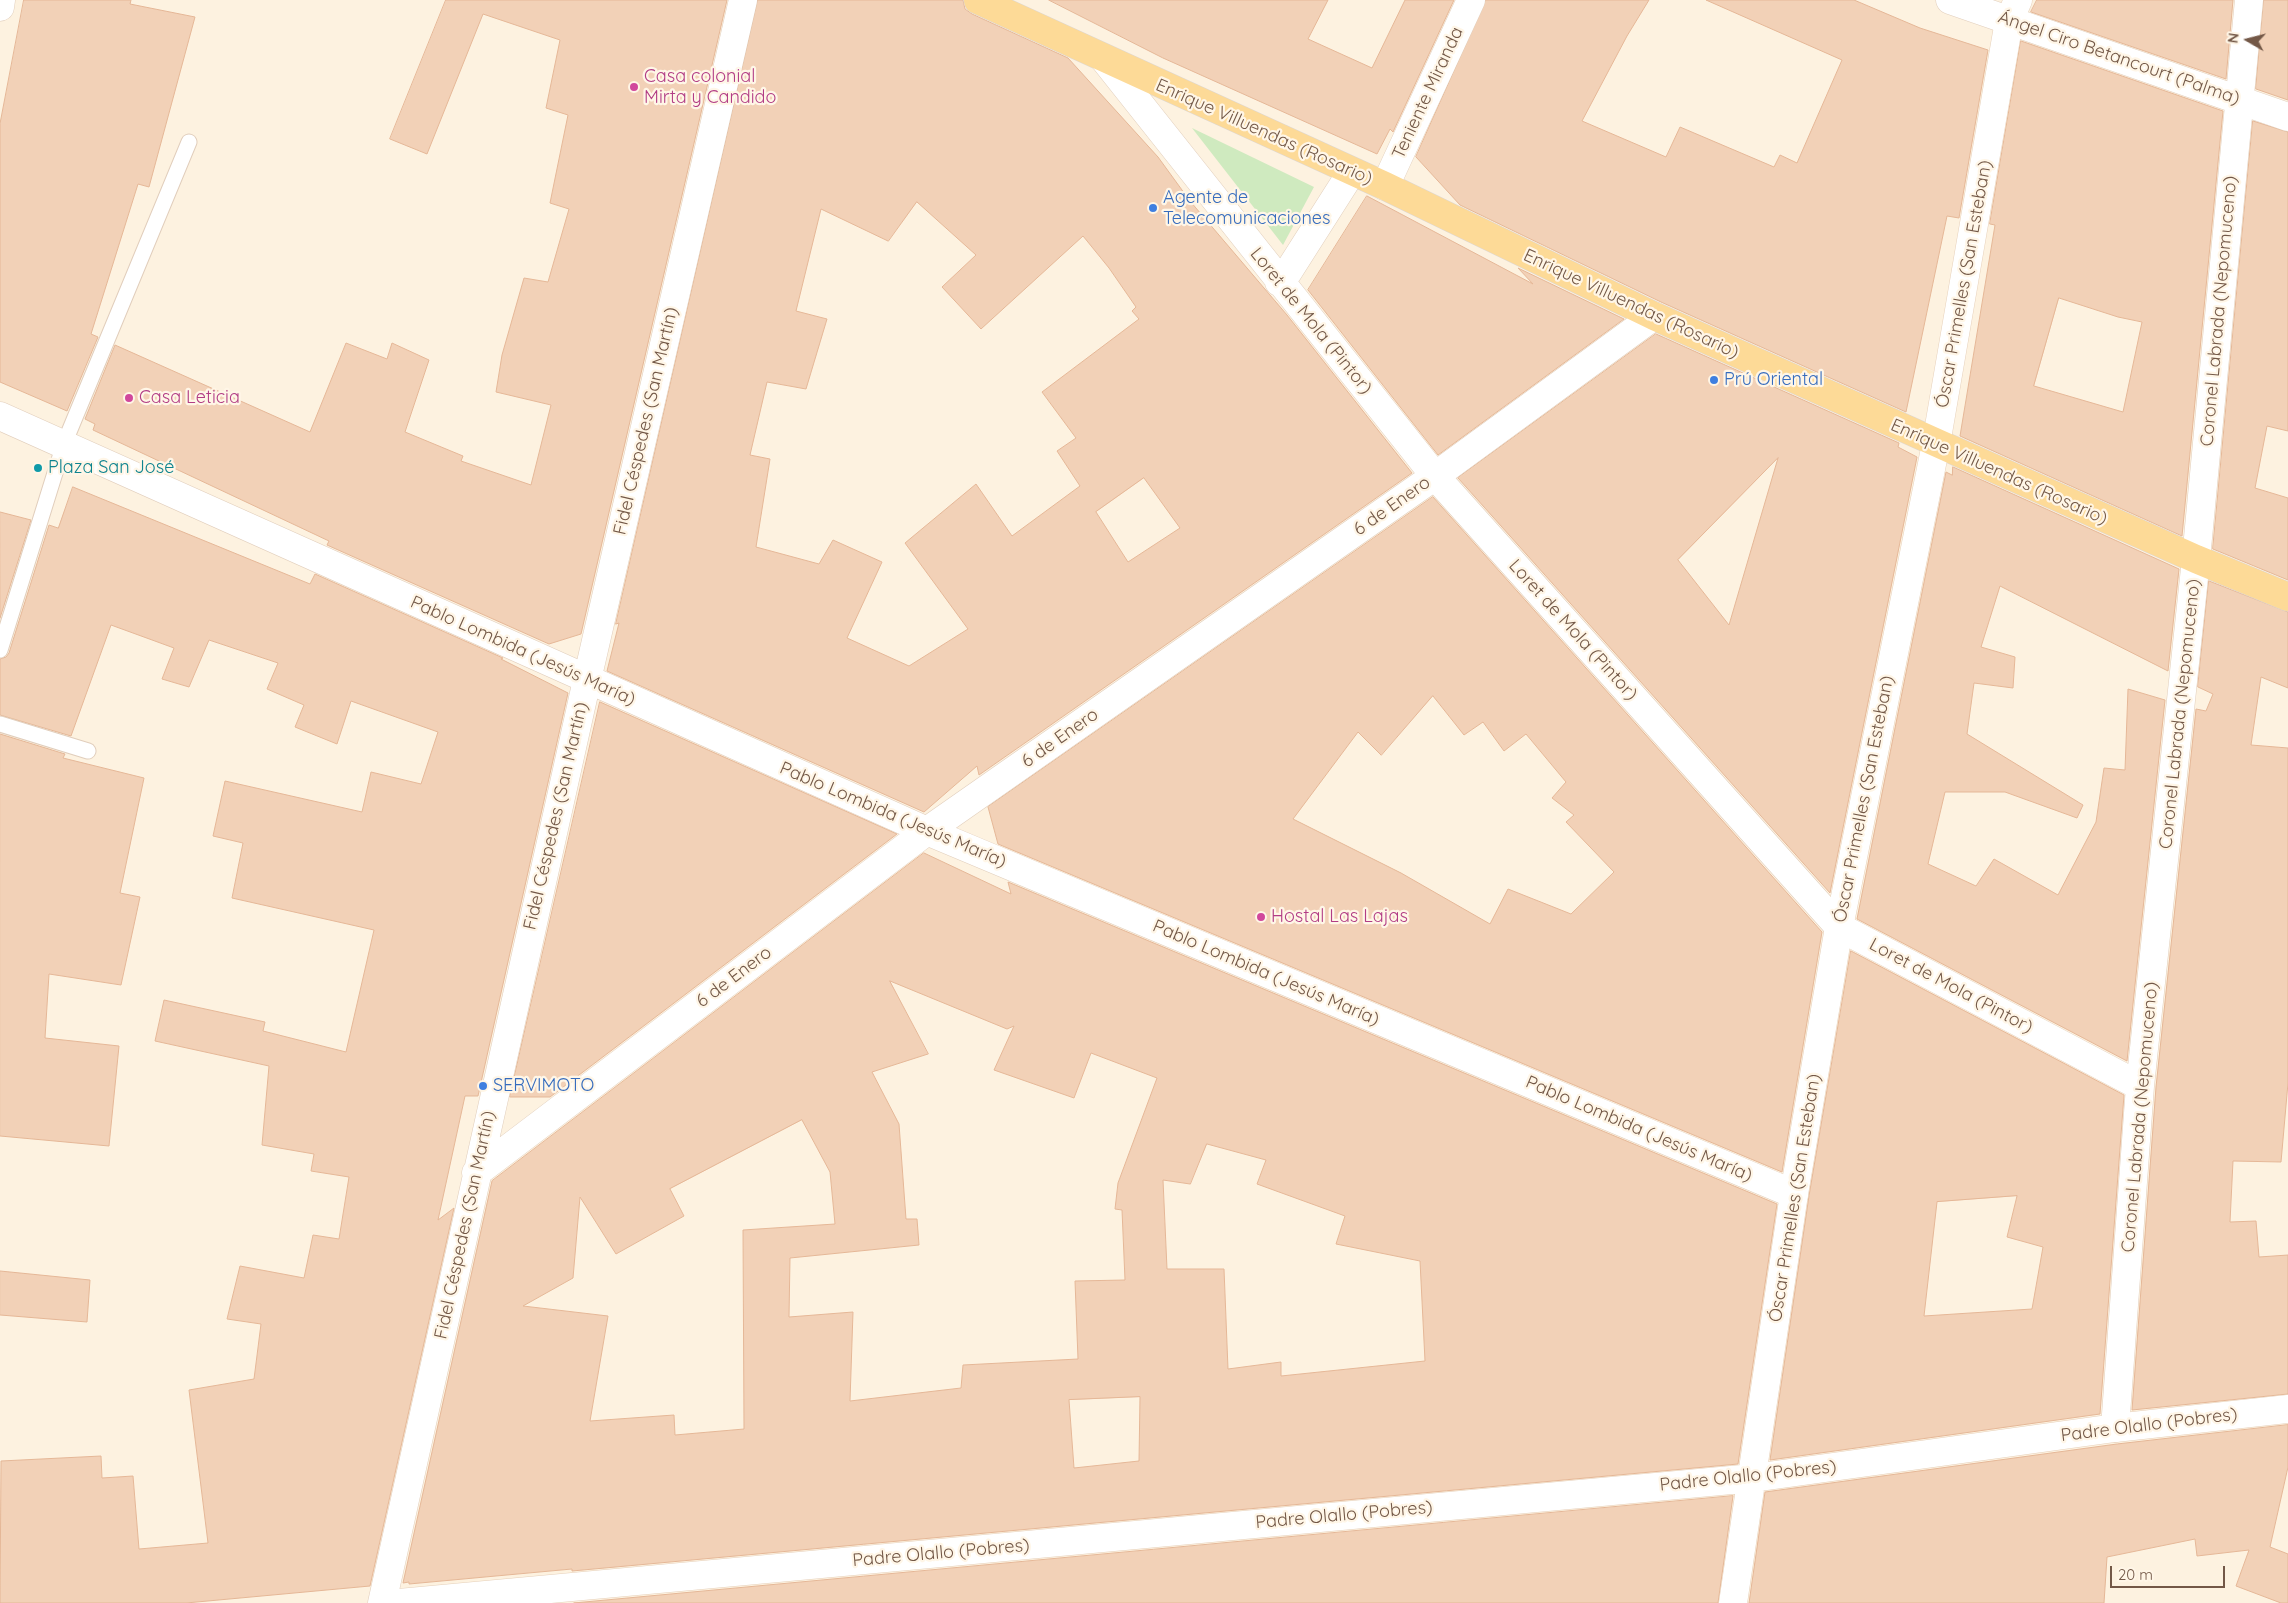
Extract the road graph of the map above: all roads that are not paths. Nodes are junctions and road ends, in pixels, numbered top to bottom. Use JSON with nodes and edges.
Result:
{"nodes":[{"id":1,"x":1,"y":0,"type":"edge"},
{"id":2,"x":742,"y":0,"type":"edge"},
{"id":3,"x":1471,"y":0,"type":"edge"},
{"id":4,"x":1950,"y":0,"type":"edge"},
{"id":5,"x":2249,"y":0,"type":"edge"},
{"id":6,"x":982,"y":1,"type":"edge"},
{"id":7,"x":0,"y":7,"type":"edge"},
{"id":8,"x":2013,"y":11,"type":"edge"},
{"id":9,"x":1104,"y":59,"type":"junction"},
{"id":10,"x":2239,"y":99,"type":"junction"},
{"id":11,"x":2288,"y":117,"type":"edge"},
{"id":12,"x":189,"y":142,"type":"dead end"},
{"id":13,"x":1351,"y":173,"type":"junction"},
{"id":14,"x":1384,"y":186,"type":"junction"},
{"id":15,"x":1279,"y":282,"type":"junction"},
{"id":16,"x":1654,"y":316,"type":"junction"},
{"id":17,"x":0,"y":416,"type":"edge"},
{"id":18,"x":64,"y":444,"type":"junction"},
{"id":19,"x":1936,"y":444,"type":"junction"},
{"id":20,"x":1435,"y":476,"type":"junction"},
{"id":21,"x":2196,"y":559,"type":"junction"},
{"id":22,"x":2288,"y":597,"type":"edge"},
{"id":23,"x":0,"y":650,"type":"edge"},
{"id":24,"x":586,"y":680,"type":"junction"},
{"id":25,"x":0,"y":724,"type":"edge"},
{"id":26,"x":88,"y":751,"type":"dead end"},
{"id":27,"x":927,"y":830,"type":"junction"},
{"id":28,"x":1839,"y":927,"type":"junction"},
{"id":29,"x":2140,"y":1086,"type":"junction"},
{"id":30,"x":476,"y":1173,"type":"junction"},
{"id":31,"x":1794,"y":1194,"type":"junction"},
{"id":32,"x":2288,"y":1410,"type":"edge"},
{"id":33,"x":2115,"y":1428,"type":"junction"},
{"id":34,"x":1753,"y":1478,"type":"junction"},
{"id":35,"x":382,"y":1603,"type":"edge"},
{"id":36,"x":399,"y":1603,"type":"edge"},
{"id":37,"x":1733,"y":1603,"type":"edge"}],
"edges":[{"from":1,"to":7,"type":"street"},
{"from":2,"to":24,"type":"street","name":"Fidel Céspedes (San Martín)"},
{"from":3,"to":14,"type":"street","name":"Teniente Miranda"},
{"from":4,"to":8,"type":"street","name":"Ángel Ciro Betancourt (Palma)"},
{"from":5,"to":10,"type":"street","name":"Coronel Labrada (Nepomuceno)"},
{"from":6,"to":9,"type":"main road","name":"Enrique Villuendas (Rosario)"},
{"from":8,"to":10,"type":"street","name":"Ángel Ciro Betancourt (Palma)"},
{"from":8,"to":19,"type":"street","name":"Óscar Primelles (San Esteban)"},
{"from":9,"to":13,"type":"main road","name":"Enrique Villuendas (Rosario)"},
{"from":9,"to":15,"type":"street","name":"Loret de Mola (Pintor)"},
{"from":10,"to":11,"type":"street","name":"Ángel Ciro Betancourt (Palma)"},
{"from":10,"to":21,"type":"street","name":"Coronel Labrada (Nepomuceno)"},
{"from":12,"to":18,"type":"lane"},
{"from":13,"to":14,"type":"main road","name":"Enrique Villuendas (Rosario)"},
{"from":13,"to":15,"type":"street"},
{"from":14,"to":16,"type":"main road","name":"Enrique Villuendas (Rosario)"},
{"from":15,"to":20,"type":"street","name":"Loret de Mola (Pintor)"},
{"from":16,"to":19,"type":"main road","name":"Enrique Villuendas (Rosario)"},
{"from":16,"to":20,"type":"street","name":"6 de Enero"},
{"from":17,"to":18,"type":"street","name":"Pablo Lombida (Jesús María)"},
{"from":18,"to":23,"type":"lane"},
{"from":18,"to":24,"type":"street","name":"Pablo Lombida (Jesús María)"},
{"from":19,"to":21,"type":"main road","name":"Enrique Villuendas (Rosario)"},
{"from":19,"to":28,"type":"street","name":"Óscar Primelles (San Esteban)"},
{"from":20,"to":27,"type":"street","name":"6 de Enero"},
{"from":20,"to":28,"type":"street","name":"Loret de Mola (Pintor)"},
{"from":21,"to":22,"type":"main road","name":"Enrique Villuendas (Rosario)"},
{"from":21,"to":29,"type":"street","name":"Coronel Labrada (Nepomuceno)"},
{"from":24,"to":27,"type":"street","name":"Pablo Lombida (Jesús María)"},
{"from":24,"to":30,"type":"street","name":"Fidel Céspedes (San Martín)"},
{"from":25,"to":26,"type":"lane"},
{"from":27,"to":30,"type":"street","name":"6 de Enero"},
{"from":27,"to":31,"type":"street","name":"Pablo Lombida (Jesús María)"},
{"from":28,"to":29,"type":"street","name":"Loret de Mola (Pintor)"},
{"from":28,"to":31,"type":"street","name":"Óscar Primelles (San Esteban)"},
{"from":29,"to":33,"type":"street","name":"Coronel Labrada (Nepomuceno)"},
{"from":30,"to":35,"type":"street","name":"Fidel Céspedes (San Martín)"},
{"from":31,"to":34,"type":"street","name":"Óscar Primelles (San Esteban)"},
{"from":32,"to":33,"type":"street","name":"Padre Olallo (Pobres)"},
{"from":33,"to":34,"type":"street","name":"Padre Olallo (Pobres)"},
{"from":34,"to":36,"type":"street","name":"Padre Olallo (Pobres)"},
{"from":34,"to":37,"type":"street","name":"Óscar Primelles (San Esteban)"}]}
